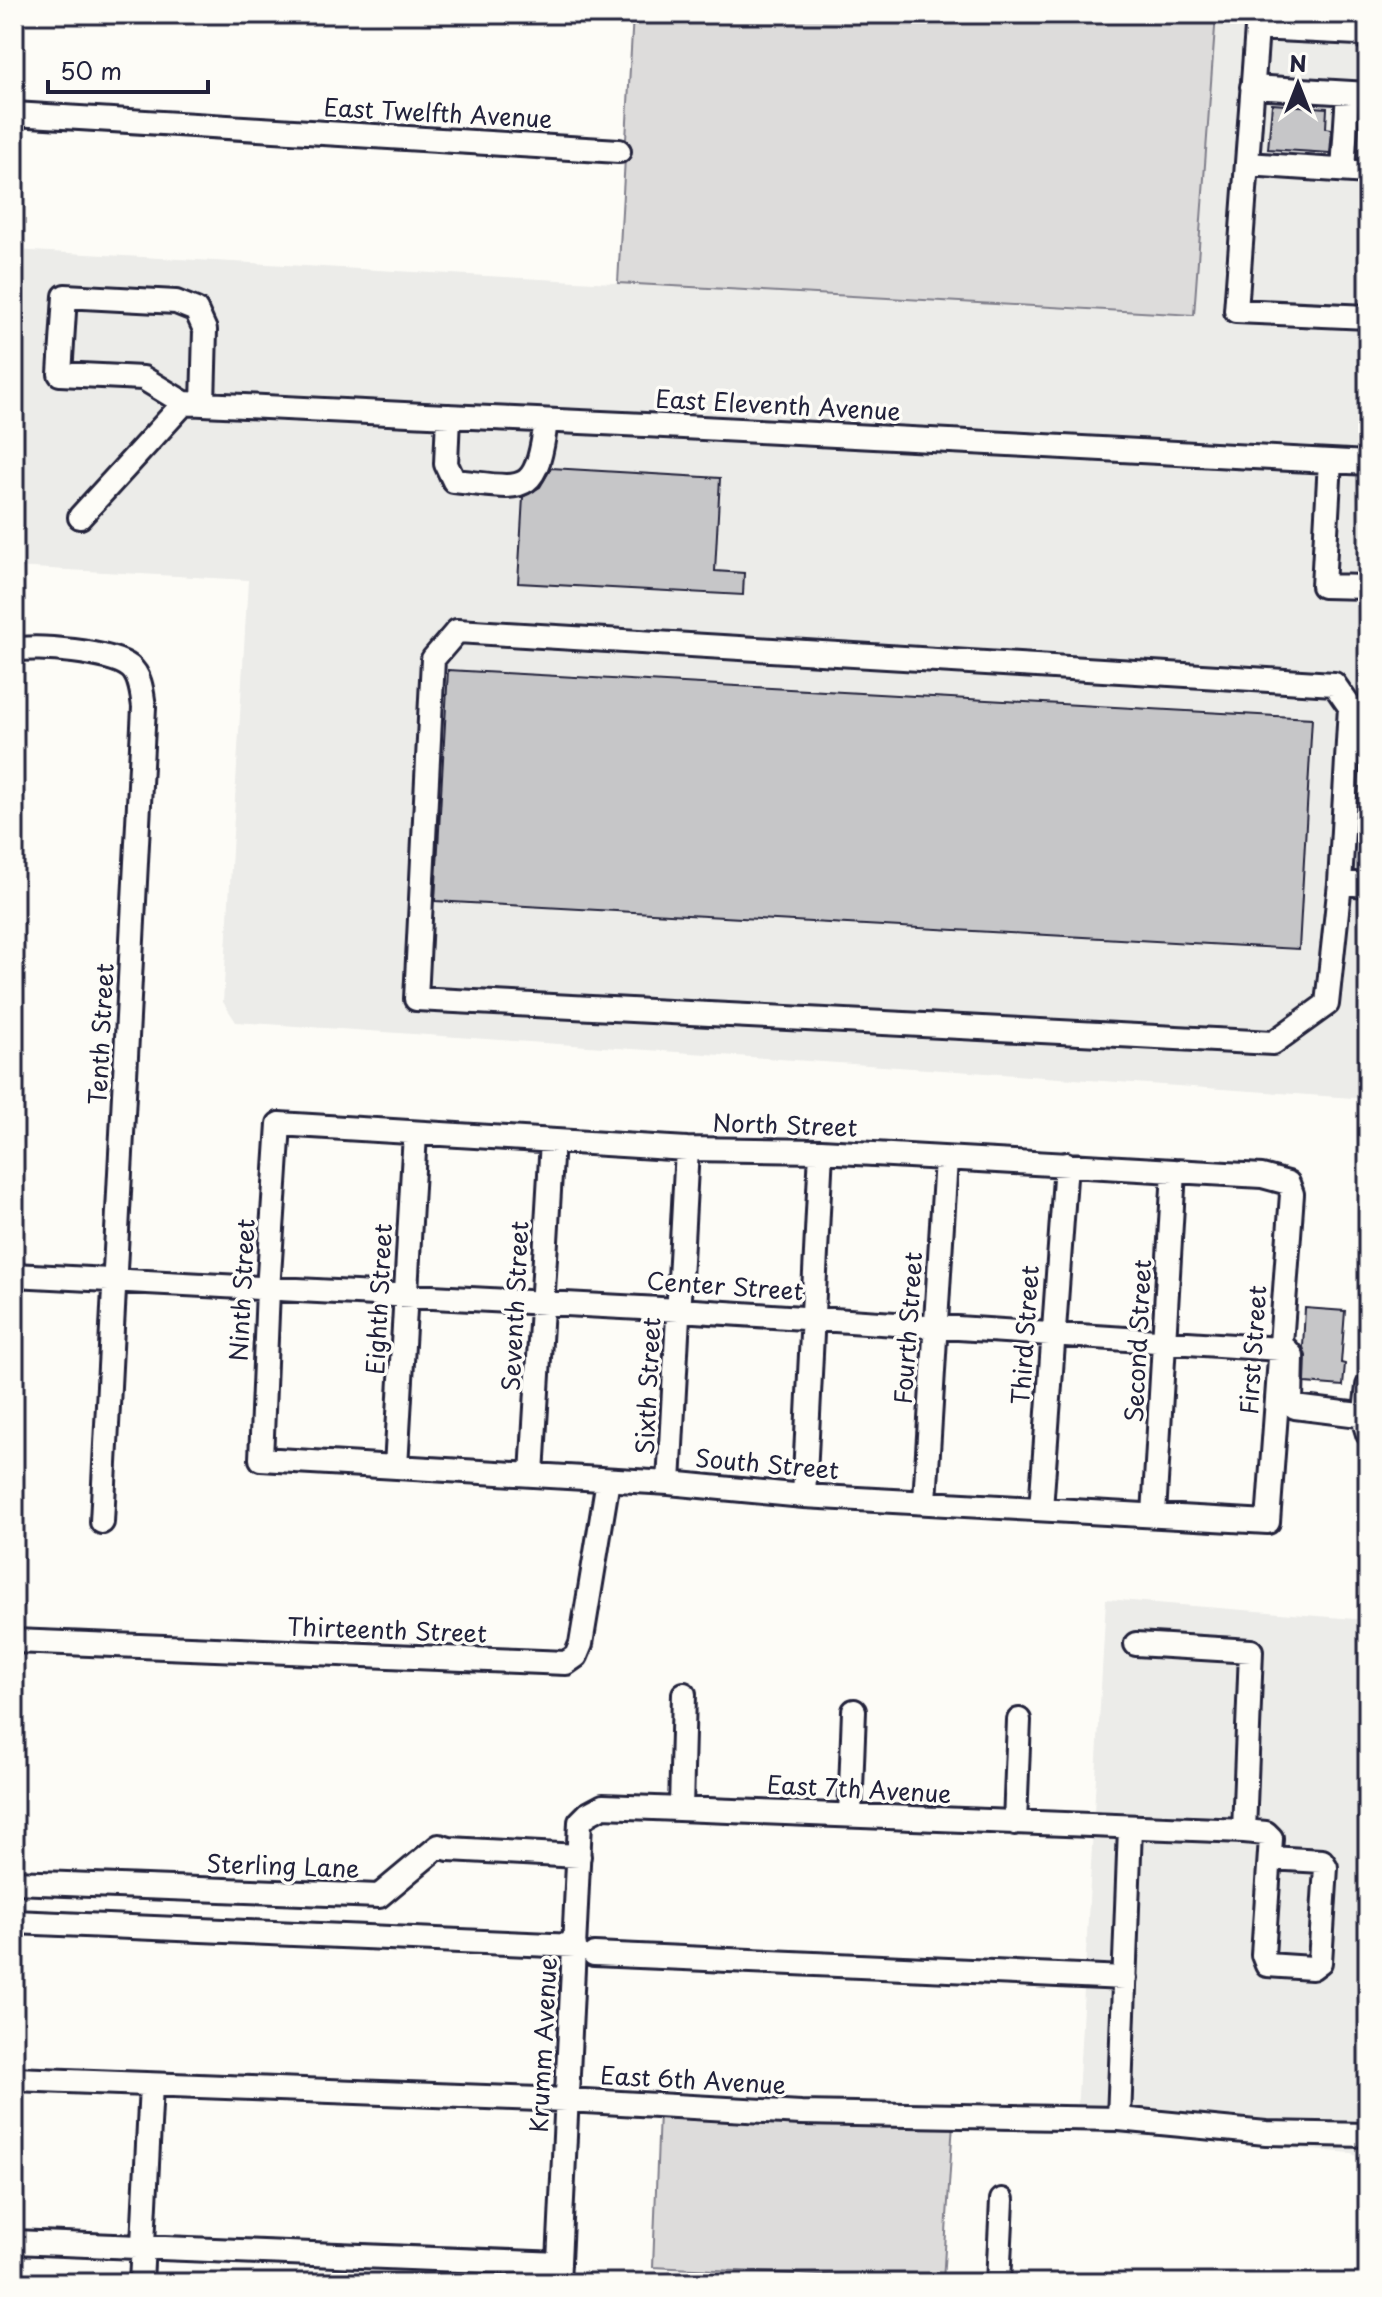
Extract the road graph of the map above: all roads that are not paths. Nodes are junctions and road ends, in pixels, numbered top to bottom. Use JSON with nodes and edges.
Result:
{"nodes":[{"id":1,"x":1365,"y":33,"type":"edge"},
{"id":2,"x":1252,"y":87,"type":"junction"},
{"id":3,"x":1358,"y":93,"type":"edge"},
{"id":4,"x":14,"y":114,"type":"edge"},
{"id":5,"x":619,"y":151,"type":"dead end"},
{"id":6,"x":1247,"y":164,"type":"junction"},
{"id":7,"x":1343,"y":170,"type":"junction"},
{"id":8,"x":1368,"y":172,"type":"edge"},
{"id":9,"x":1368,"y":317,"type":"edge"},
{"id":10,"x":194,"y":403,"type":"junction"},
{"id":11,"x":448,"y":416,"type":"junction"},
{"id":12,"x":546,"y":421,"type":"junction"},
{"id":13,"x":1330,"y":461,"type":"junction"},
{"id":14,"x":1368,"y":463,"type":"edge"},
{"id":15,"x":80,"y":517,"type":"dead end"},
{"id":16,"x":1368,"y":587,"type":"edge"},
{"id":17,"x":16,"y":649,"type":"edge"},
{"id":18,"x":1340,"y":883,"type":"junction"},
{"id":19,"x":1368,"y":885,"type":"edge"},
{"id":20,"x":279,"y":1124,"type":"joint"},
{"id":21,"x":415,"y":1134,"type":"junction"},
{"id":22,"x":552,"y":1141,"type":"junction"},
{"id":23,"x":687,"y":1149,"type":"junction"},
{"id":24,"x":821,"y":1151,"type":"junction"},
{"id":25,"x":946,"y":1159,"type":"junction"},
{"id":26,"x":1066,"y":1164,"type":"junction"},
{"id":27,"x":1174,"y":1171,"type":"junction"},
{"id":28,"x":1288,"y":1183,"type":"joint"},
{"id":29,"x":14,"y":1275,"type":"edge"},
{"id":30,"x":116,"y":1282,"type":"junction"},
{"id":31,"x":268,"y":1290,"type":"junction"},
{"id":32,"x":406,"y":1295,"type":"junction"},
{"id":33,"x":543,"y":1302,"type":"junction"},
{"id":34,"x":679,"y":1310,"type":"junction"},
{"id":35,"x":814,"y":1318,"type":"junction"},
{"id":36,"x":935,"y":1327,"type":"junction"},
{"id":37,"x":1052,"y":1334,"type":"junction"},
{"id":38,"x":1165,"y":1343,"type":"junction"},
{"id":39,"x":1280,"y":1349,"type":"junction"},
{"id":40,"x":1368,"y":1386,"type":"edge"},
{"id":41,"x":1366,"y":1427,"type":"edge"},
{"id":42,"x":261,"y":1459,"type":"joint"},
{"id":43,"x":396,"y":1467,"type":"junction"},
{"id":44,"x":532,"y":1474,"type":"junction"},
{"id":45,"x":608,"y":1480,"type":"junction"},
{"id":46,"x":669,"y":1483,"type":"junction"},
{"id":47,"x":804,"y":1496,"type":"junction"},
{"id":48,"x":925,"y":1501,"type":"junction"},
{"id":49,"x":1041,"y":1509,"type":"junction"},
{"id":50,"x":1154,"y":1515,"type":"junction"},
{"id":51,"x":102,"y":1522,"type":"dead end"},
{"id":52,"x":1268,"y":1522,"type":"joint"},
{"id":53,"x":14,"y":1641,"type":"edge"},
{"id":54,"x":1136,"y":1644,"type":"dead end"},
{"id":55,"x":684,"y":1694,"type":"dead end"},
{"id":56,"x":854,"y":1711,"type":"dead end"},
{"id":57,"x":1019,"y":1720,"type":"dead end"},
{"id":58,"x":681,"y":1808,"type":"junction"},
{"id":59,"x":588,"y":1814,"type":"joint"},
{"id":60,"x":850,"y":1815,"type":"junction"},
{"id":61,"x":1015,"y":1823,"type":"junction"},
{"id":62,"x":1130,"y":1828,"type":"junction"},
{"id":63,"x":1244,"y":1831,"type":"junction"},
{"id":64,"x":579,"y":1856,"type":"junction"},
{"id":65,"x":1270,"y":1858,"type":"junction"},
{"id":66,"x":14,"y":1882,"type":"edge"},
{"id":67,"x":14,"y":1922,"type":"edge"},
{"id":68,"x":584,"y":1950,"type":"junction"},
{"id":69,"x":1125,"y":1978,"type":"junction"},
{"id":70,"x":14,"y":2079,"type":"edge"},
{"id":71,"x":151,"y":2085,"type":"junction"},
{"id":72,"x":567,"y":2100,"type":"junction"},
{"id":73,"x":1119,"y":2119,"type":"junction"},
{"id":74,"x":1368,"y":2135,"type":"edge"},
{"id":75,"x":1002,"y":2200,"type":"dead end"},
{"id":76,"x":14,"y":2242,"type":"edge"},
{"id":77,"x":143,"y":2247,"type":"junction"},
{"id":78,"x":559,"y":2274,"type":"edge"},
{"id":79,"x":141,"y":2283,"type":"edge"},
{"id":80,"x":998,"y":2283,"type":"edge"}],
"edges":[{"from":1,"to":2,"type":"street"},
{"from":2,"to":3,"type":"street"},
{"from":2,"to":6,"type":"street"},
{"from":3,"to":7,"type":"street"},
{"from":4,"to":5,"type":"street","name":"East Twelfth Avenue"},
{"from":6,"to":7,"type":"street"},
{"from":6,"to":9,"type":"street"},
{"from":7,"to":8,"type":"street"},
{"from":10,"to":10,"type":"street"},
{"from":10,"to":11,"type":"street","name":"East Eleventh Avenue"},
{"from":10,"to":15,"type":"street"},
{"from":11,"to":12,"type":"street","name":"East Eleventh Avenue"},
{"from":11,"to":12,"type":"street"},
{"from":12,"to":13,"type":"street","name":"East Eleventh Avenue"},
{"from":13,"to":14,"type":"street","name":"East Eleventh Avenue"},
{"from":13,"to":16,"type":"street"},
{"from":17,"to":30,"type":"street","name":"Tenth Street"},
{"from":18,"to":18,"type":"street"},
{"from":18,"to":19,"type":"street"},
{"from":20,"to":21,"type":"street","name":"North Street"},
{"from":20,"to":31,"type":"street","name":"Ninth Street"},
{"from":21,"to":22,"type":"street","name":"North Street"},
{"from":21,"to":32,"type":"street","name":"Eighth Street"},
{"from":22,"to":23,"type":"street","name":"North Street"},
{"from":22,"to":33,"type":"street","name":"Seventh Street"},
{"from":23,"to":24,"type":"street","name":"North Street"},
{"from":23,"to":34,"type":"street","name":"Sixth Street"},
{"from":24,"to":25,"type":"street","name":"North Street"},
{"from":24,"to":35,"type":"street"},
{"from":25,"to":26,"type":"street","name":"North Street"},
{"from":25,"to":36,"type":"street","name":"Fourth Street"},
{"from":26,"to":27,"type":"street","name":"North Street"},
{"from":26,"to":37,"type":"street","name":"Third Street"},
{"from":27,"to":28,"type":"street","name":"North Street"},
{"from":27,"to":38,"type":"street","name":"Second Street"},
{"from":28,"to":39,"type":"street","name":"First Street"},
{"from":29,"to":30,"type":"street","name":"Center Street"},
{"from":30,"to":31,"type":"street","name":"Center Street"},
{"from":30,"to":51,"type":"street","name":"Tenth Street"},
{"from":31,"to":32,"type":"street","name":"Center Street"},
{"from":31,"to":42,"type":"street","name":"Ninth Street"},
{"from":32,"to":33,"type":"street","name":"Center Street"},
{"from":32,"to":43,"type":"street","name":"Eighth Street"},
{"from":33,"to":34,"type":"street","name":"Center Street"},
{"from":33,"to":44,"type":"street","name":"Seventh Street"},
{"from":34,"to":35,"type":"street","name":"Center Street"},
{"from":34,"to":46,"type":"street","name":"Sixth Street"},
{"from":35,"to":36,"type":"street","name":"Center Street"},
{"from":35,"to":47,"type":"street"},
{"from":36,"to":37,"type":"street","name":"Center Street"},
{"from":36,"to":48,"type":"street","name":"Fourth Street"},
{"from":37,"to":38,"type":"street","name":"Center Street"},
{"from":37,"to":49,"type":"street","name":"Third Street"},
{"from":38,"to":39,"type":"street","name":"Center Street"},
{"from":38,"to":50,"type":"street","name":"Second Street"},
{"from":39,"to":41,"type":"street"},
{"from":39,"to":52,"type":"street","name":"First Street"},
{"from":40,"to":41,"type":"street"},
{"from":42,"to":43,"type":"street","name":"South Street"},
{"from":43,"to":44,"type":"street","name":"South Street"},
{"from":44,"to":45,"type":"street","name":"South Street"},
{"from":45,"to":46,"type":"street","name":"South Street"},
{"from":45,"to":53,"type":"street","name":"Thirteenth Street"},
{"from":46,"to":47,"type":"street","name":"South Street"},
{"from":47,"to":48,"type":"street","name":"South Street"},
{"from":48,"to":49,"type":"street","name":"South Street"},
{"from":49,"to":50,"type":"street","name":"South Street"},
{"from":50,"to":52,"type":"street","name":"South Street"},
{"from":54,"to":63,"type":"street"},
{"from":55,"to":58,"type":"street"},
{"from":56,"to":60,"type":"street"},
{"from":57,"to":61,"type":"street"},
{"from":58,"to":59,"type":"street","name":"East 7th Avenue"},
{"from":58,"to":60,"type":"street","name":"East 7th Avenue"},
{"from":59,"to":64,"type":"street","name":"Krumm Avenue"},
{"from":60,"to":61,"type":"street","name":"East 7th Avenue"},
{"from":61,"to":62,"type":"street","name":"East 7th Avenue"},
{"from":62,"to":63,"type":"street","name":"East 7th Avenue"},
{"from":62,"to":69,"type":"street"},
{"from":63,"to":65,"type":"street"},
{"from":64,"to":66,"type":"street","name":"Sterling Lane"},
{"from":64,"to":68,"type":"street","name":"Krumm Avenue"},
{"from":65,"to":65,"type":"street"},
{"from":67,"to":68,"type":"street"},
{"from":68,"to":69,"type":"street"},
{"from":68,"to":72,"type":"street","name":"Krumm Avenue"},
{"from":69,"to":73,"type":"street"},
{"from":70,"to":71,"type":"street","name":"East 6th Avenue"},
{"from":71,"to":72,"type":"street","name":"East 6th Avenue"},
{"from":71,"to":77,"type":"street"},
{"from":72,"to":73,"type":"street","name":"East 6th Avenue"},
{"from":72,"to":78,"type":"street","name":"Krumm Avenue"},
{"from":73,"to":74,"type":"street","name":"East 6th Avenue"},
{"from":75,"to":80,"type":"street"},
{"from":76,"to":77,"type":"street"},
{"from":77,"to":78,"type":"street"},
{"from":77,"to":79,"type":"street"}]}
